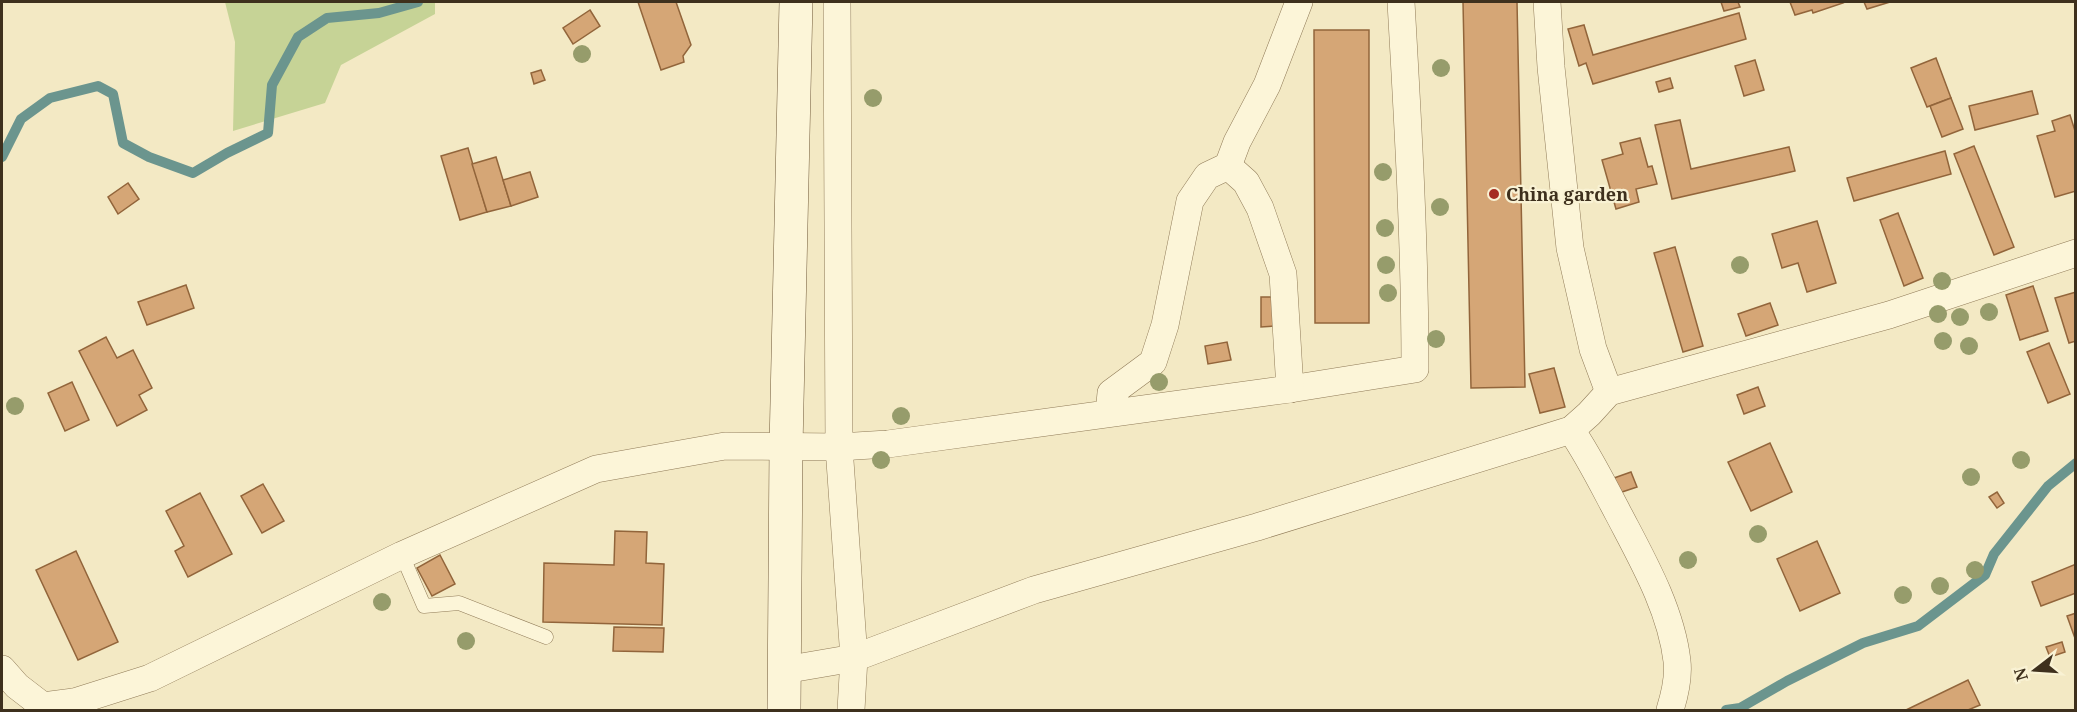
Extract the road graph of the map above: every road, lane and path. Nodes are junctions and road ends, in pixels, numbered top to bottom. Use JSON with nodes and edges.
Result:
{"nodes":[{"id":1,"x":796,"y":2,"type":"edge"},
{"id":2,"x":837,"y":2,"type":"edge"},
{"id":3,"x":1299,"y":2,"type":"edge"},
{"id":4,"x":1401,"y":2,"type":"edge"},
{"id":5,"x":1547,"y":2,"type":"edge"},
{"id":6,"x":1228,"y":166,"type":"junction"},
{"id":7,"x":2076,"y":253,"type":"edge"},
{"id":8,"x":1290,"y":388,"type":"junction"},
{"id":9,"x":1609,"y":392,"type":"junction"},
{"id":10,"x":1109,"y":413,"type":"junction"},
{"id":11,"x":1571,"y":430,"type":"junction"},
{"id":12,"x":786,"y":447,"type":"junction"},
{"id":13,"x":839,"y":447,"type":"junction"},
{"id":14,"x":402,"y":555,"type":"junction"},
{"id":15,"x":546,"y":637,"type":"dead end"},
{"id":16,"x":854,"y":658,"type":"junction"},
{"id":17,"x":2,"y":669,"type":"edge"},
{"id":18,"x":783,"y":670,"type":"junction"},
{"id":19,"x":41,"y":708,"type":"edge"},
{"id":20,"x":784,"y":711,"type":"edge"},
{"id":21,"x":851,"y":711,"type":"edge"},
{"id":22,"x":1670,"y":711,"type":"edge"}],
"edges":[{"from":1,"to":12,"type":"main road"},
{"from":2,"to":13,"type":"street"},
{"from":3,"to":6,"type":"street"},
{"from":4,"to":8,"type":"street"},
{"from":5,"to":9,"type":"street"},
{"from":6,"to":8,"type":"street"},
{"from":6,"to":10,"type":"street"},
{"from":7,"to":9,"type":"street"},
{"from":8,"to":10,"type":"street"},
{"from":9,"to":11,"type":"street"},
{"from":10,"to":13,"type":"street"},
{"from":11,"to":16,"type":"street"},
{"from":11,"to":22,"type":"street"},
{"from":12,"to":13,"type":"street"},
{"from":12,"to":14,"type":"street"},
{"from":12,"to":18,"type":"main road"},
{"from":13,"to":16,"type":"street"},
{"from":14,"to":15,"type":"lane"},
{"from":14,"to":19,"type":"street"},
{"from":16,"to":18,"type":"street"},
{"from":16,"to":21,"type":"street"},
{"from":17,"to":19,"type":"street"},
{"from":18,"to":20,"type":"main road"}]}
